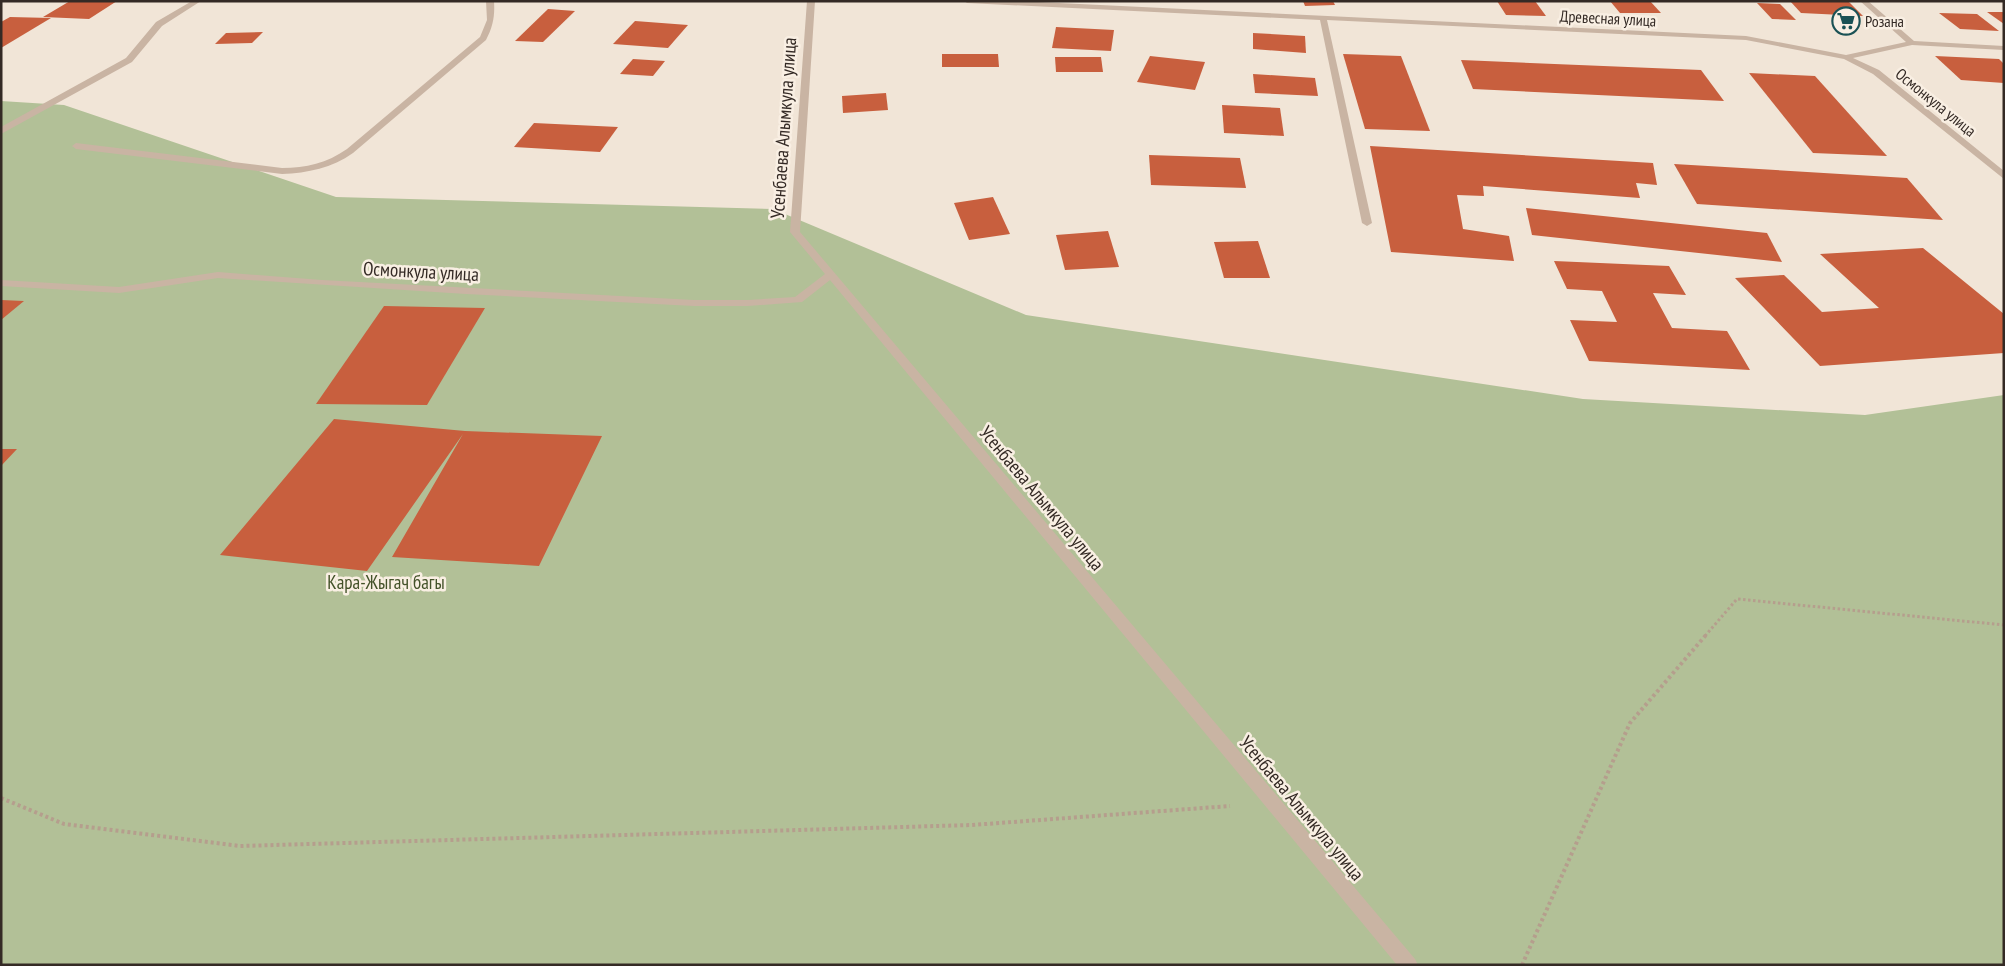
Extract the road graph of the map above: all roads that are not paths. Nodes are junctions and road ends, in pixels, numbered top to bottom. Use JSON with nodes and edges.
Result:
{"nodes":[{"id":1,"x":198,"y":1,"type":"edge"},
{"id":2,"x":490,"y":1,"type":"edge"},
{"id":3,"x":810,"y":1,"type":"edge"},
{"id":4,"x":967,"y":1,"type":"edge"},
{"id":5,"x":1863,"y":1,"type":"edge"},
{"id":6,"x":1323,"y":18,"type":"junction"},
{"id":7,"x":1912,"y":43,"type":"junction"},
{"id":8,"x":2004,"y":48,"type":"edge"},
{"id":9,"x":1846,"y":57,"type":"junction"},
{"id":10,"x":1,"y":131,"type":"edge"},
{"id":11,"x":76,"y":146,"type":"dead end"},
{"id":12,"x":2004,"y":176,"type":"edge"},
{"id":13,"x":1367,"y":223,"type":"dead end"},
{"id":14,"x":831,"y":274,"type":"junction"},
{"id":15,"x":1,"y":283,"type":"edge"},
{"id":16,"x":1409,"y":965,"type":"edge"}],
"edges":[{"from":1,"to":10,"type":"street"},
{"from":2,"to":11,"type":"street"},
{"from":3,"to":14,"type":"street","name":"Усенбаева Алымкула улица"},
{"from":4,"to":6,"type":"street","name":"Древесная улица"},
{"from":5,"to":7,"type":"street","name":"Осмонкула улица"},
{"from":6,"to":9,"type":"street","name":"Древесная улица"},
{"from":6,"to":13,"type":"street"},
{"from":7,"to":8,"type":"street","name":"Древесная улица"},
{"from":7,"to":9,"type":"street","name":"Древесная улица"},
{"from":9,"to":12,"type":"street","name":"Осмонкула улица"},
{"from":14,"to":15,"type":"street","name":"Осмонкула улица"},
{"from":14,"to":16,"type":"street","name":"Усенбаева Алымкула улица"}]}
